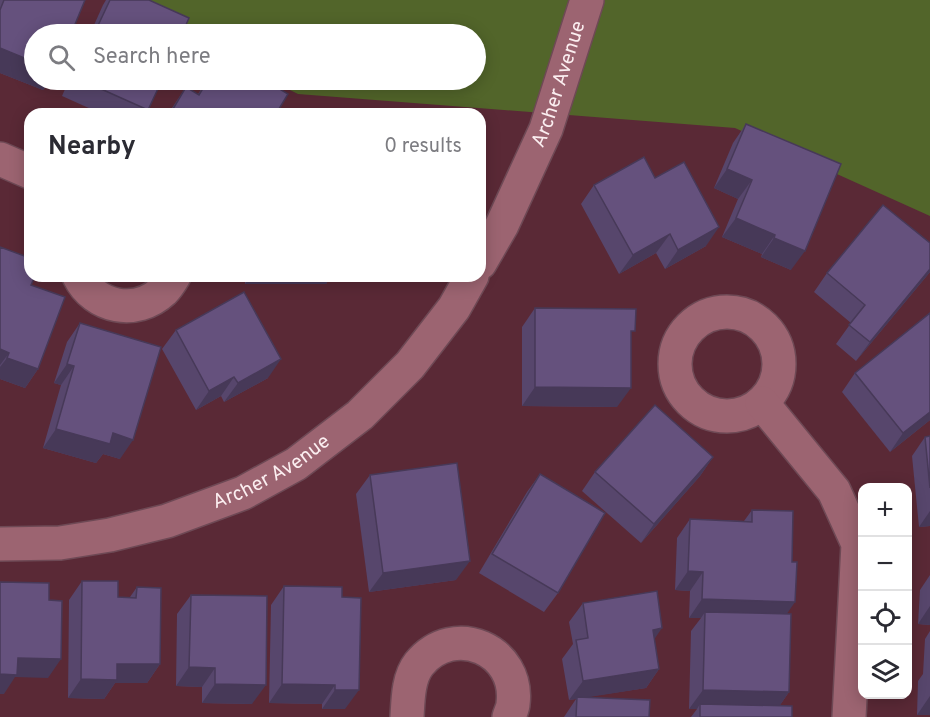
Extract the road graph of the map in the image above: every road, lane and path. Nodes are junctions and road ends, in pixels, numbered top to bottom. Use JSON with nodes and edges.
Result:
{"nodes":[{"id":1,"x":587,"y":0,"type":"edge"},
{"id":2,"x":0,"y":159,"type":"edge"},
{"id":3,"x":24,"y":169,"type":"edge"},
{"id":4,"x":486,"y":253,"type":"edge"},
{"id":5,"x":82,"y":282,"type":"edge"},
{"id":6,"x":170,"y":282,"type":"edge"},
{"id":7,"x":469,"y":282,"type":"edge"},
{"id":8,"x":762,"y":403,"type":"dead end"},
{"id":9,"x":0,"y":544,"type":"edge"},
{"id":10,"x":407,"y":717,"type":"edge"},
{"id":11,"x":509,"y":717,"type":"edge"},
{"id":12,"x":849,"y":717,"type":"edge"}],
"edges":[{"from":1,"to":4,"type":"street","name":"Archer Avenue"},
{"from":2,"to":3,"type":"street"},
{"from":5,"to":6,"type":"street"},
{"from":7,"to":9,"type":"street","name":"Archer Avenue"},
{"from":8,"to":12,"type":"street"},
{"from":10,"to":11,"type":"street"}]}
